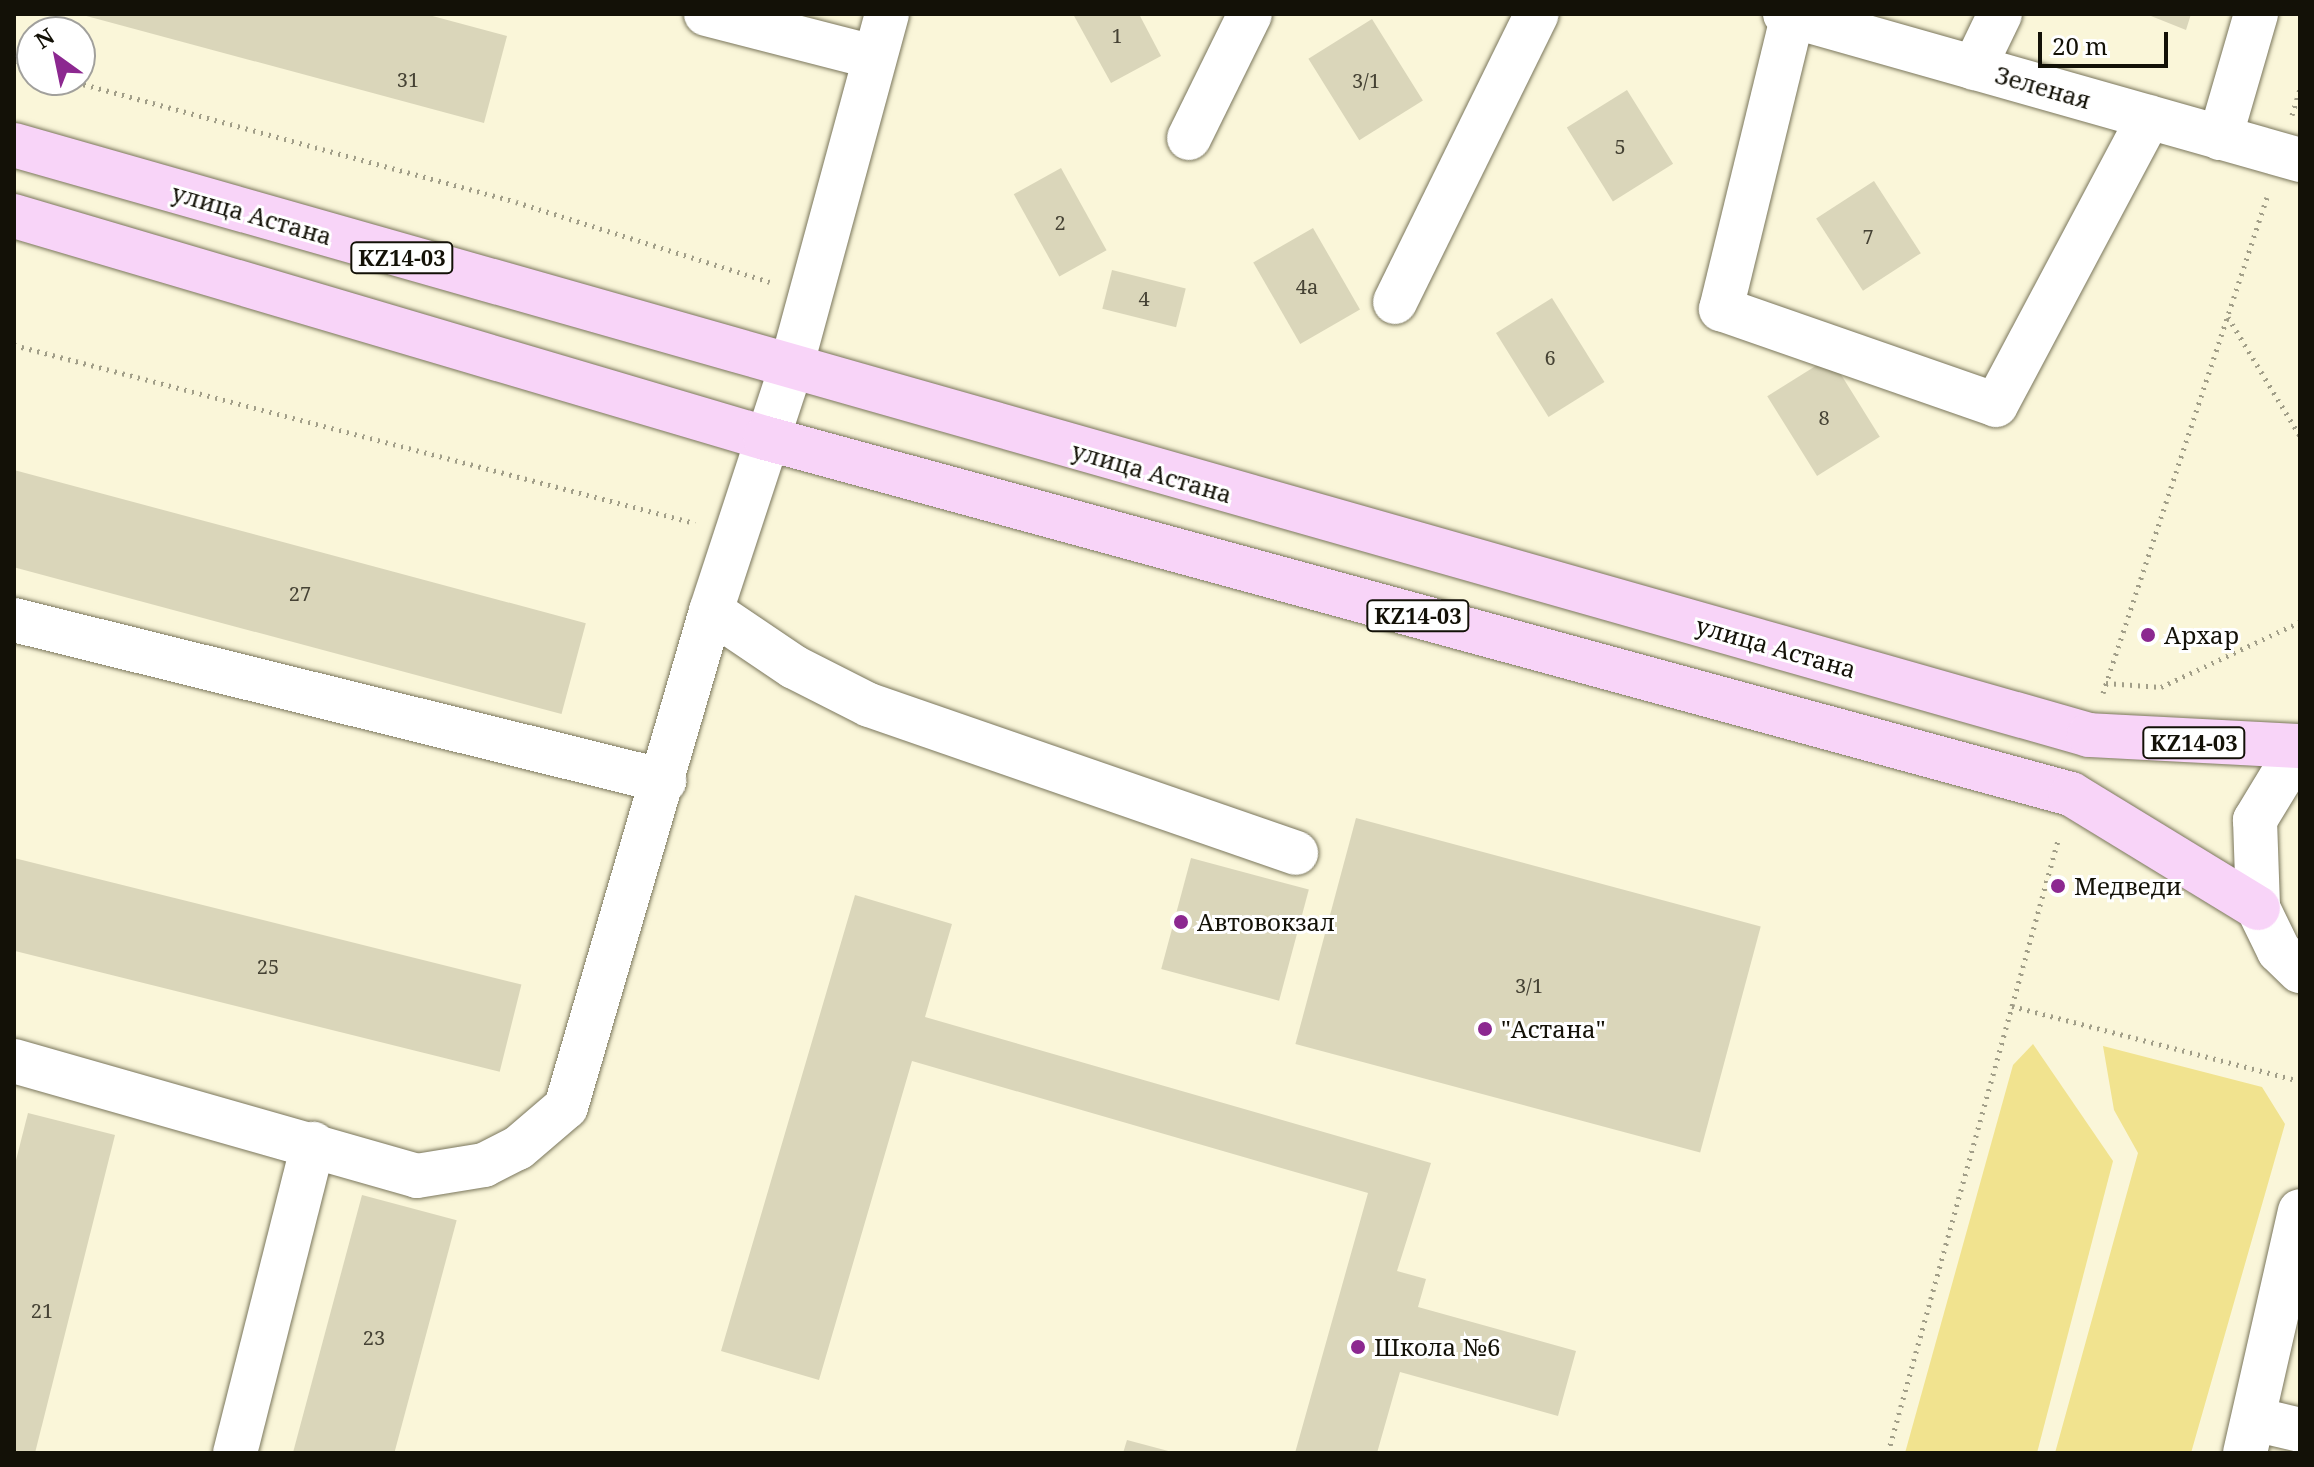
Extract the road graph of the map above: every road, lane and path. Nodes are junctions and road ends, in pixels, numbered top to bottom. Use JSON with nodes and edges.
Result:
{"nodes":[{"id":1,"x":706,"y":14,"type":"edge"},
{"id":2,"x":887,"y":14,"type":"edge"},
{"id":3,"x":1250,"y":14,"type":"edge"},
{"id":4,"x":1537,"y":14,"type":"edge"},
{"id":5,"x":2000,"y":14,"type":"edge"},
{"id":6,"x":2256,"y":14,"type":"edge"},
{"id":7,"x":1790,"y":15,"type":"edge"},
{"id":8,"x":873,"y":57,"type":"junction"},
{"id":9,"x":1974,"y":68,"type":"junction"},
{"id":10,"x":96,"y":88,"type":"edge"},
{"id":11,"x":2300,"y":89,"type":"edge"},
{"id":12,"x":2149,"y":117,"type":"junction"},
{"id":13,"x":1189,"y":138,"type":"dead end"},
{"id":14,"x":2220,"y":138,"type":"junction"},
{"id":15,"x":14,"y":145,"type":"edge"},
{"id":16,"x":2290,"y":157,"type":"edge"},
{"id":17,"x":14,"y":216,"type":"edge"},
{"id":18,"x":810,"y":294,"type":"junction"},
{"id":19,"x":1395,"y":302,"type":"dead end"},
{"id":20,"x":2227,"y":316,"type":"junction"},
{"id":21,"x":14,"y":345,"type":"edge"},
{"id":22,"x":790,"y":371,"type":"junction"},
{"id":23,"x":2300,"y":436,"type":"edge"},
{"id":24,"x":765,"y":438,"type":"junction"},
{"id":25,"x":735,"y":533,"type":"junction"},
{"id":26,"x":711,"y":611,"type":"junction"},
{"id":27,"x":14,"y":620,"type":"edge"},
{"id":28,"x":2300,"y":622,"type":"edge"},
{"id":29,"x":2106,"y":683,"type":"junction"},
{"id":30,"x":2089,"y":735,"type":"junction"},
{"id":31,"x":2300,"y":746,"type":"edge"},
{"id":32,"x":664,"y":781,"type":"junction"},
{"id":33,"x":2071,"y":794,"type":"junction"},
{"id":34,"x":1296,"y":853,"type":"dead end"},
{"id":35,"x":2258,"y":908,"type":"junction"},
{"id":36,"x":2300,"y":971,"type":"edge"},
{"id":37,"x":2012,"y":1006,"type":"junction"},
{"id":38,"x":14,"y":1061,"type":"edge"},
{"id":39,"x":2300,"y":1081,"type":"edge"},
{"id":40,"x":313,"y":1144,"type":"junction"},
{"id":41,"x":2300,"y":1211,"type":"edge"},
{"id":42,"x":2300,"y":1430,"type":"edge"},
{"id":43,"x":2249,"y":1436,"type":"edge"},
{"id":44,"x":235,"y":1453,"type":"edge"},
{"id":45,"x":1888,"y":1453,"type":"edge"}],
"edges":[{"from":1,"to":8,"type":"street"},
{"from":2,"to":8,"type":"street"},
{"from":3,"to":13,"type":"street"},
{"from":4,"to":19,"type":"street"},
{"from":5,"to":9,"type":"street"},
{"from":6,"to":14,"type":"street"},
{"from":7,"to":9,"type":"street","name":"Зеленая"},
{"from":7,"to":12,"type":"street"},
{"from":8,"to":18,"type":"street"},
{"from":9,"to":12,"type":"street","name":"Зеленая"},
{"from":10,"to":18,"type":"path"},
{"from":11,"to":16,"type":"path"},
{"from":12,"to":14,"type":"street","name":"Зеленая"},
{"from":14,"to":16,"type":"street","name":"Зеленая"},
{"from":15,"to":22,"type":"main road","name":"улица Астана","number":"KZ14-03"},
{"from":16,"to":20,"type":"path"},
{"from":17,"to":24,"type":"main road","number":"KZ14-03"},
{"from":18,"to":22,"type":"street"},
{"from":20,"to":23,"type":"path"},
{"from":20,"to":29,"type":"path"},
{"from":21,"to":25,"type":"path"},
{"from":22,"to":24,"type":"street"},
{"from":22,"to":30,"type":"main road","name":"улица Астана","number":"KZ14-03"},
{"from":24,"to":25,"type":"street"},
{"from":24,"to":33,"type":"main road","number":"KZ14-03"},
{"from":25,"to":26,"type":"street"},
{"from":26,"to":32,"type":"street"},
{"from":26,"to":34,"type":"street"},
{"from":27,"to":32,"type":"street"},
{"from":28,"to":29,"type":"path"},
{"from":29,"to":30,"type":"path"},
{"from":30,"to":31,"type":"main road","name":"улица Астана","number":"KZ14-03"},
{"from":31,"to":35,"type":"street"},
{"from":32,"to":40,"type":"street"},
{"from":33,"to":35,"type":"main road","number":"KZ14-03"},
{"from":33,"to":37,"type":"path"},
{"from":35,"to":36,"type":"street"},
{"from":37,"to":39,"type":"path"},
{"from":37,"to":45,"type":"path"},
{"from":38,"to":40,"type":"street"},
{"from":40,"to":44,"type":"street"},
{"from":41,"to":43,"type":"street"},
{"from":42,"to":43,"type":"street"}]}
